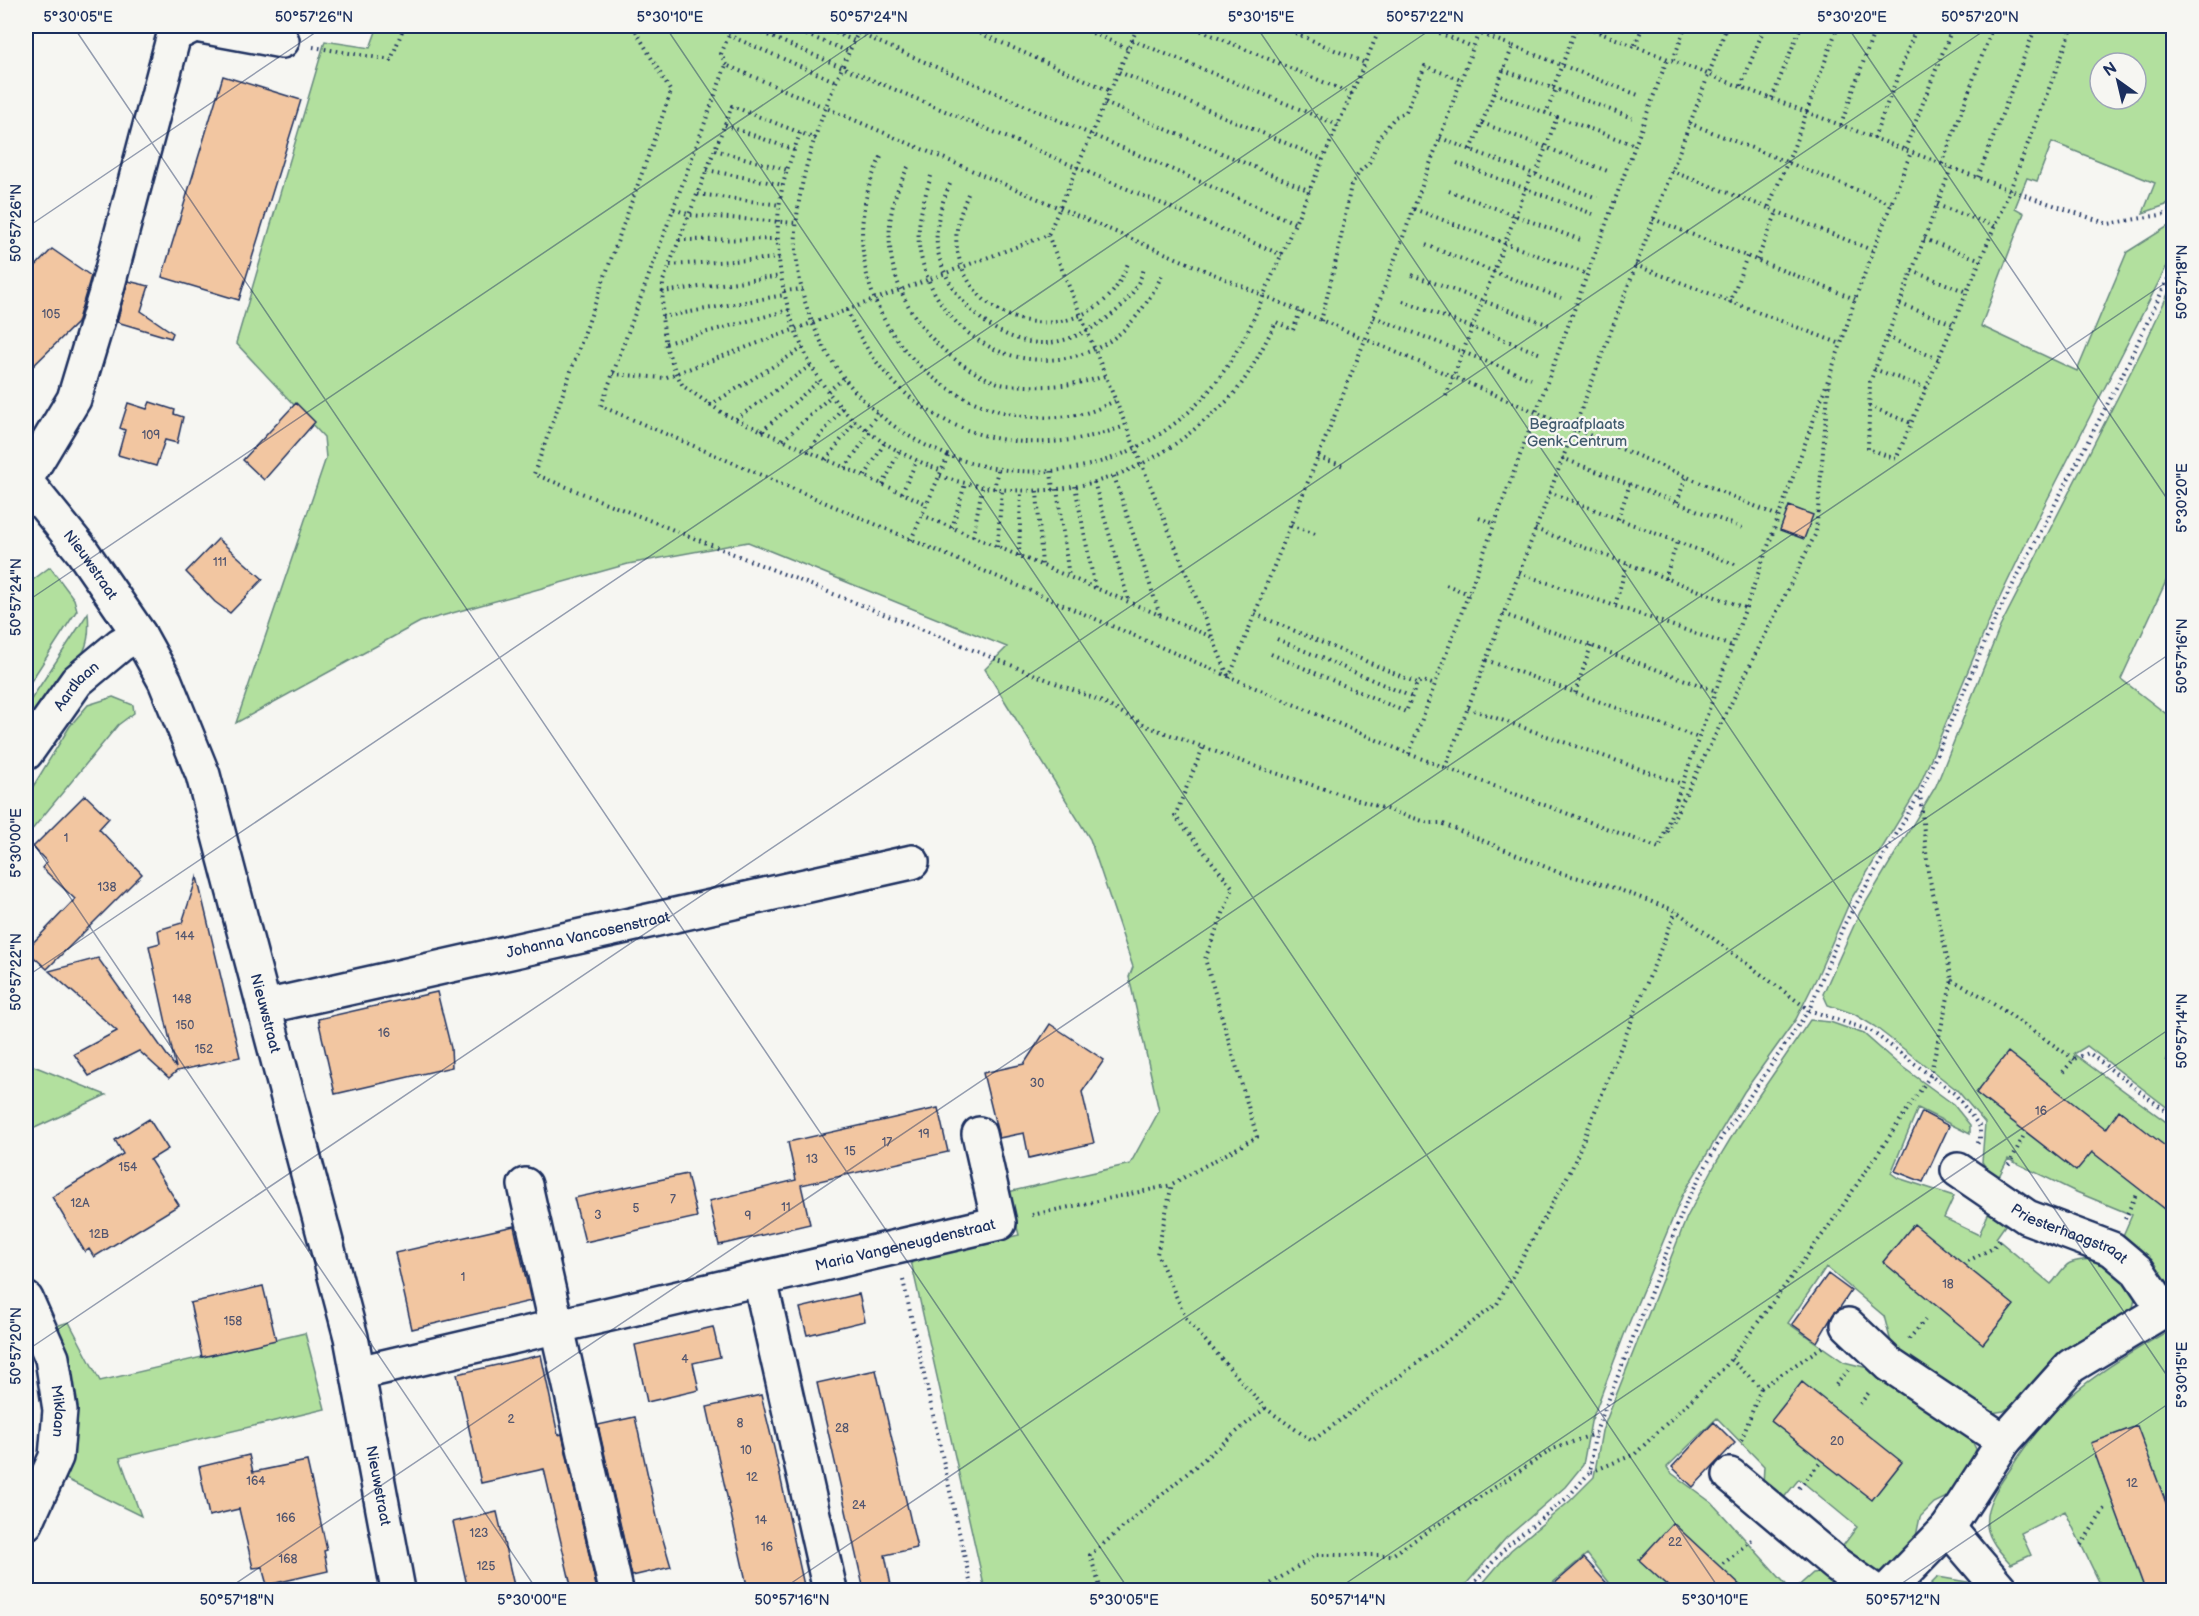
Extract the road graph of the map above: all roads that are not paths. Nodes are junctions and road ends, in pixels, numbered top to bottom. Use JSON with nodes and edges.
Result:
{"nodes":[{"id":1,"x":192,"y":26,"type":"edge"},
{"id":2,"x":201,"y":26,"type":"edge"},
{"id":3,"x":282,"y":41,"type":"road end"},
{"id":4,"x":26,"y":480,"type":"edge"},
{"id":5,"x":139,"y":634,"type":"junction"},
{"id":6,"x":26,"y":753,"type":"edge"},
{"id":7,"x":912,"y":862,"type":"dead end"},
{"id":8,"x":264,"y":1007,"type":"junction"},
{"id":9,"x":980,"y":1134,"type":"dead end"},
{"id":10,"x":1958,"y":1170,"type":"dead end"},
{"id":11,"x":525,"y":1185,"type":"dead end"},
{"id":12,"x":760,"y":1280,"type":"junction"},
{"id":13,"x":26,"y":1299,"type":"edge"},
{"id":14,"x":2169,"y":1307,"type":"edge"},
{"id":15,"x":1848,"y":1325,"type":"dead end"},
{"id":16,"x":558,"y":1327,"type":"junction"},
{"id":17,"x":358,"y":1374,"type":"junction"},
{"id":18,"x":2004,"y":1441,"type":"junction"},
{"id":19,"x":1735,"y":1460,"type":"road end"},
{"id":20,"x":26,"y":1523,"type":"edge"},
{"id":21,"x":1948,"y":1528,"type":"junction"},
{"id":22,"x":398,"y":1590,"type":"edge"},
{"id":23,"x":616,"y":1590,"type":"edge"},
{"id":24,"x":830,"y":1590,"type":"edge"},
{"id":25,"x":1873,"y":1590,"type":"edge"},
{"id":26,"x":1888,"y":1590,"type":"edge"},
{"id":27,"x":2001,"y":1590,"type":"edge"}],
"edges":[{"from":1,"to":4,"type":"street","name":"Nieuwstraat"},
{"from":2,"to":3,"type":"street"},
{"from":4,"to":5,"type":"street","name":"Nieuwstraat"},
{"from":5,"to":6,"type":"street","name":"Aardlaan"},
{"from":5,"to":8,"type":"street","name":"Nieuwstraat"},
{"from":7,"to":8,"type":"street","name":"Johanna Vancosenstraat"},
{"from":8,"to":17,"type":"street","name":"Nieuwstraat"},
{"from":9,"to":12,"type":"street","name":"Maria Vangeneugdenstraat"},
{"from":10,"to":14,"type":"street","name":"Priesterhaagstraat"},
{"from":11,"to":16,"type":"street"},
{"from":12,"to":16,"type":"street","name":"Maria Vangeneugdenstraat"},
{"from":12,"to":24,"type":"street"},
{"from":13,"to":20,"type":"street","name":"Miklaan"},
{"from":14,"to":18,"type":"street","name":"Priesterhaagstraat"},
{"from":15,"to":18,"type":"street"},
{"from":16,"to":17,"type":"street","name":"Maria Vangeneugdenstraat"},
{"from":16,"to":23,"type":"street"},
{"from":17,"to":22,"type":"street","name":"Nieuwstraat"},
{"from":18,"to":21,"type":"street","name":"Priesterhaagstraat"},
{"from":19,"to":25,"type":"street"},
{"from":21,"to":26,"type":"street","name":"Priesterhaagstraat"},
{"from":21,"to":27,"type":"street"}]}
